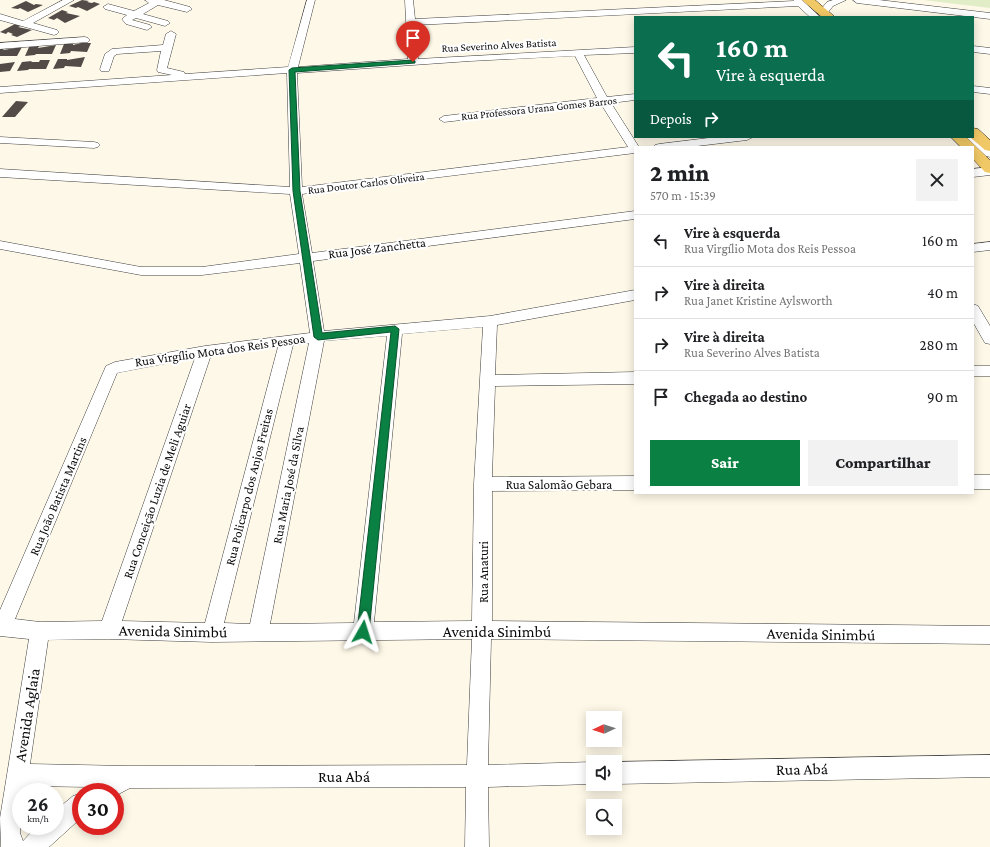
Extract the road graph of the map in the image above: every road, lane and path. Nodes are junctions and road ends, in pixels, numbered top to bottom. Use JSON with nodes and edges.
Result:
{"nodes":[{"id":1,"x":70,"y":0,"type":"edge"},
{"id":2,"x":311,"y":0,"type":"edge"},
{"id":3,"x":409,"y":0,"type":"edge"},
{"id":4,"x":808,"y":0,"type":"edge"},
{"id":5,"x":842,"y":0,"type":"edge"},
{"id":6,"x":857,"y":0,"type":"edge"},
{"id":7,"x":155,"y":1,"type":"edge"},
{"id":8,"x":797,"y":1,"type":"edge"},
{"id":9,"x":107,"y":3,"type":"edge"},
{"id":10,"x":187,"y":9,"type":"dead end"},
{"id":11,"x":134,"y":14,"type":"junction"},
{"id":12,"x":810,"y":16,"type":"edge"},
{"id":13,"x":822,"y":16,"type":"edge"},
{"id":14,"x":990,"y":16,"type":"edge"},
{"id":15,"x":0,"y":17,"type":"edge"},
{"id":16,"x":411,"y":22,"type":"junction"},
{"id":17,"x":165,"y":23,"type":"dead end"},
{"id":18,"x":24,"y":24,"type":"junction"},
{"id":19,"x":147,"y":27,"type":"dead end"},
{"id":20,"x":54,"y":32,"type":"dead end"},
{"id":21,"x":171,"y":34,"type":"dead end"},
{"id":22,"x":86,"y":40,"type":"dead end"},
{"id":23,"x":0,"y":46,"type":"edge"},
{"id":24,"x":167,"y":48,"type":"junction"},
{"id":25,"x":974,"y":49,"type":"edge"},
{"id":26,"x":634,"y":50,"type":"edge"},
{"id":27,"x":990,"y":51,"type":"edge"},
{"id":28,"x":578,"y":53,"type":"junction"},
{"id":29,"x":413,"y":62,"type":"junction"},
{"id":30,"x":105,"y":69,"type":"dead end"},
{"id":31,"x":292,"y":70,"type":"junction"},
{"id":32,"x":69,"y":76,"type":"dead end"},
{"id":33,"x":197,"y":76,"type":"junction"},
{"id":34,"x":0,"y":80,"type":"edge"},
{"id":35,"x":974,"y":89,"type":"edge"},
{"id":36,"x":0,"y":90,"type":"edge"},
{"id":37,"x":990,"y":91,"type":"edge"},
{"id":38,"x":634,"y":97,"type":"edge"},
{"id":39,"x":604,"y":101,"type":"junction"},
{"id":40,"x":444,"y":119,"type":"dead end"},
{"id":41,"x":975,"y":136,"type":"edge"},
{"id":42,"x":738,"y":138,"type":"edge"},
{"id":43,"x":959,"y":138,"type":"edge"},
{"id":44,"x":0,"y":140,"type":"edge"},
{"id":45,"x":94,"y":145,"type":"dead end"},
{"id":46,"x":668,"y":146,"type":"edge"},
{"id":47,"x":968,"y":146,"type":"edge"},
{"id":48,"x":990,"y":147,"type":"edge"},
{"id":49,"x":634,"y":148,"type":"edge"},
{"id":50,"x":634,"y":150,"type":"edge"},
{"id":51,"x":974,"y":152,"type":"edge"},
{"id":52,"x":990,"y":154,"type":"edge"},
{"id":53,"x":990,"y":162,"type":"edge"},
{"id":54,"x":990,"y":170,"type":"edge"},
{"id":55,"x":0,"y":173,"type":"edge"},
{"id":56,"x":974,"y":173,"type":"edge"},
{"id":57,"x":296,"y":191,"type":"junction"},
{"id":58,"x":634,"y":215,"type":"edge"},
{"id":59,"x":0,"y":244,"type":"edge"},
{"id":60,"x":990,"y":246,"type":"edge"},
{"id":61,"x":974,"y":248,"type":"edge"},
{"id":62,"x":307,"y":257,"type":"junction"},
{"id":63,"x":634,"y":295,"type":"edge"},
{"id":64,"x":974,"y":311,"type":"edge"},
{"id":65,"x":490,"y":321,"type":"junction"},
{"id":66,"x":395,"y":329,"type":"junction"},
{"id":67,"x":318,"y":337,"type":"junction"},
{"id":68,"x":990,"y":339,"type":"edge"},
{"id":69,"x":287,"y":341,"type":"junction"},
{"id":70,"x":205,"y":351,"type":"junction"},
{"id":71,"x":115,"y":366,"type":"joint"},
{"id":72,"x":974,"y":370,"type":"edge"},
{"id":73,"x":990,"y":371,"type":"edge"},
{"id":74,"x":634,"y":378,"type":"edge"},
{"id":75,"x":488,"y":381,"type":"junction"},
{"id":76,"x":974,"y":482,"type":"edge"},
{"id":77,"x":990,"y":482,"type":"edge"},
{"id":78,"x":634,"y":483,"type":"edge"},
{"id":79,"x":483,"y":484,"type":"junction"},
{"id":80,"x":2,"y":627,"type":"edge"},
{"id":81,"x":109,"y":630,"type":"junction"},
{"id":82,"x":482,"y":630,"type":"junction"},
{"id":83,"x":40,"y":631,"type":"junction"},
{"id":84,"x":363,"y":632,"type":"junction"},
{"id":85,"x":212,"y":633,"type":"junction"},
{"id":86,"x":258,"y":633,"type":"junction"},
{"id":87,"x":990,"y":635,"type":"edge"},
{"id":88,"x":990,"y":766,"type":"edge"},
{"id":89,"x":622,"y":773,"type":"edge"},
{"id":90,"x":586,"y":774,"type":"edge"},
{"id":91,"x":18,"y":775,"type":"junction"},
{"id":92,"x":129,"y":776,"type":"junction"},
{"id":93,"x":477,"y":776,"type":"junction"},
{"id":94,"x":116,"y":783,"type":"edge"},
{"id":95,"x":72,"y":811,"type":"edge"},
{"id":96,"x":64,"y":817,"type":"edge"},
{"id":97,"x":37,"y":835,"type":"edge"},
{"id":98,"x":17,"y":847,"type":"edge"},
{"id":99,"x":477,"y":847,"type":"edge"}],
"edges":[{"from":1,"to":18,"type":"street"},
{"from":2,"to":31,"type":"street","name":"Rua Maria José da Silva"},
{"from":3,"to":16,"type":"street"},
{"from":4,"to":13,"type":"main road"},
{"from":5,"to":13,"type":"street"},
{"from":6,"to":14,"type":"street"},
{"from":7,"to":10,"type":"street"},
{"from":7,"to":11,"type":"street"},
{"from":8,"to":12,"type":"main road"},
{"from":8,"to":13,"type":"street"},
{"from":8,"to":16,"type":"street"},
{"from":9,"to":11,"type":"street"},
{"from":11,"to":17,"type":"street"},
{"from":11,"to":19,"type":"street"},
{"from":15,"to":18,"type":"street"},
{"from":16,"to":29,"type":"street"},
{"from":18,"to":20,"type":"street"},
{"from":21,"to":24,"type":"street"},
{"from":22,"to":23,"type":"street"},
{"from":24,"to":30,"type":"street"},
{"from":24,"to":33,"type":"street"},
{"from":25,"to":27,"type":"street"},
{"from":26,"to":28,"type":"street","name":"Rua Severino Alves Batista"},
{"from":28,"to":29,"type":"street","name":"Rua Severino Alves Batista"},
{"from":28,"to":39,"type":"street"},
{"from":29,"to":31,"type":"street","name":"Rua Severino Alves Batista"},
{"from":31,"to":33,"type":"street","name":"Rua Severino Alves Batista"},
{"from":31,"to":57,"type":"street","name":"Rua Maria José da Silva"},
{"from":32,"to":34,"type":"street"},
{"from":33,"to":36,"type":"street"},
{"from":35,"to":37,"type":"street"},
{"from":38,"to":39,"type":"street","name":"Rua Professora Urana Gomes Barros"},
{"from":39,"to":40,"type":"street","name":"Rua Professora Urana Gomes Barros"},
{"from":39,"to":49,"type":"street"},
{"from":41,"to":48,"type":"main road"},
{"from":41,"to":52,"type":"street"},
{"from":41,"to":53,"type":"street"},
{"from":42,"to":46,"type":"street"},
{"from":43,"to":47,"type":"main road"},
{"from":44,"to":45,"type":"street"},
{"from":50,"to":57,"type":"street","name":"Rua Doutor Carlos Oliveira"},
{"from":51,"to":54,"type":"main road"},
{"from":54,"to":56,"type":"street"},
{"from":55,"to":57,"type":"street","name":"Rua Doutor Carlos Oliveira"},
{"from":57,"to":62,"type":"street","name":"Rua Maria José da Silva"},
{"from":58,"to":62,"type":"street","name":"Rua José Zanchetta"},
{"from":59,"to":62,"type":"street","name":"Rua José Zanchetta"},
{"from":60,"to":61,"type":"street"},
{"from":62,"to":67,"type":"street","name":"Rua Maria José da Silva"},
{"from":63,"to":65,"type":"street","name":"Rua Virgílio Mota dos Reis Pessoa"},
{"from":64,"to":68,"type":"street"},
{"from":65,"to":66,"type":"street","name":"Rua Virgílio Mota dos Reis Pessoa"},
{"from":65,"to":75,"type":"street","name":"Rua Anaturi"},
{"from":66,"to":67,"type":"street","name":"Rua Virgílio Mota dos Reis Pessoa"},
{"from":66,"to":84,"type":"street"},
{"from":67,"to":69,"type":"street","name":"Rua Virgílio Mota dos Reis Pessoa"},
{"from":67,"to":86,"type":"street","name":"Rua Maria José da Silva"},
{"from":69,"to":70,"type":"street","name":"Rua Virgílio Mota dos Reis Pessoa"},
{"from":69,"to":85,"type":"street","name":"Rua Policarpo dos Anjos Freitas"},
{"from":70,"to":71,"type":"street","name":"Rua Virgílio Mota dos Reis Pessoa"},
{"from":70,"to":81,"type":"street","name":"Rua Conceição Luzia de Meli Aguiar"},
{"from":71,"to":80,"type":"street","name":"Rua João Batista Martins"},
{"from":72,"to":73,"type":"street"},
{"from":74,"to":75,"type":"street"},
{"from":75,"to":79,"type":"street","name":"Rua Anaturi"},
{"from":76,"to":77,"type":"street"},
{"from":78,"to":79,"type":"street","name":"Rua Salomão Gebara"},
{"from":79,"to":82,"type":"street","name":"Rua Anaturi"},
{"from":80,"to":83,"type":"street","name":"Avenida Sinimbú"},
{"from":81,"to":83,"type":"street","name":"Avenida Sinimbú"},
{"from":81,"to":85,"type":"street","name":"Avenida Sinimbú"},
{"from":82,"to":84,"type":"street","name":"Avenida Sinimbú"},
{"from":82,"to":87,"type":"street","name":"Avenida Sinimbú"},
{"from":82,"to":93,"type":"street","name":"Rua Anaturi"},
{"from":83,"to":91,"type":"street","name":"Avenida Aglaia"},
{"from":84,"to":86,"type":"street","name":"Avenida Sinimbú"},
{"from":85,"to":86,"type":"street","name":"Avenida Sinimbú"},
{"from":88,"to":89,"type":"street","name":"Rua Abá"},
{"from":90,"to":93,"type":"street","name":"Rua Abá"},
{"from":91,"to":92,"type":"street"},
{"from":91,"to":98,"type":"street","name":"Avenida Aglaia"},
{"from":92,"to":93,"type":"street","name":"Rua Abá"},
{"from":92,"to":94,"type":"street","name":"Rua Abá"},
{"from":93,"to":99,"type":"street","name":"Rua Anaturi"},
{"from":95,"to":96,"type":"street"},
{"from":97,"to":98,"type":"street"}]}
